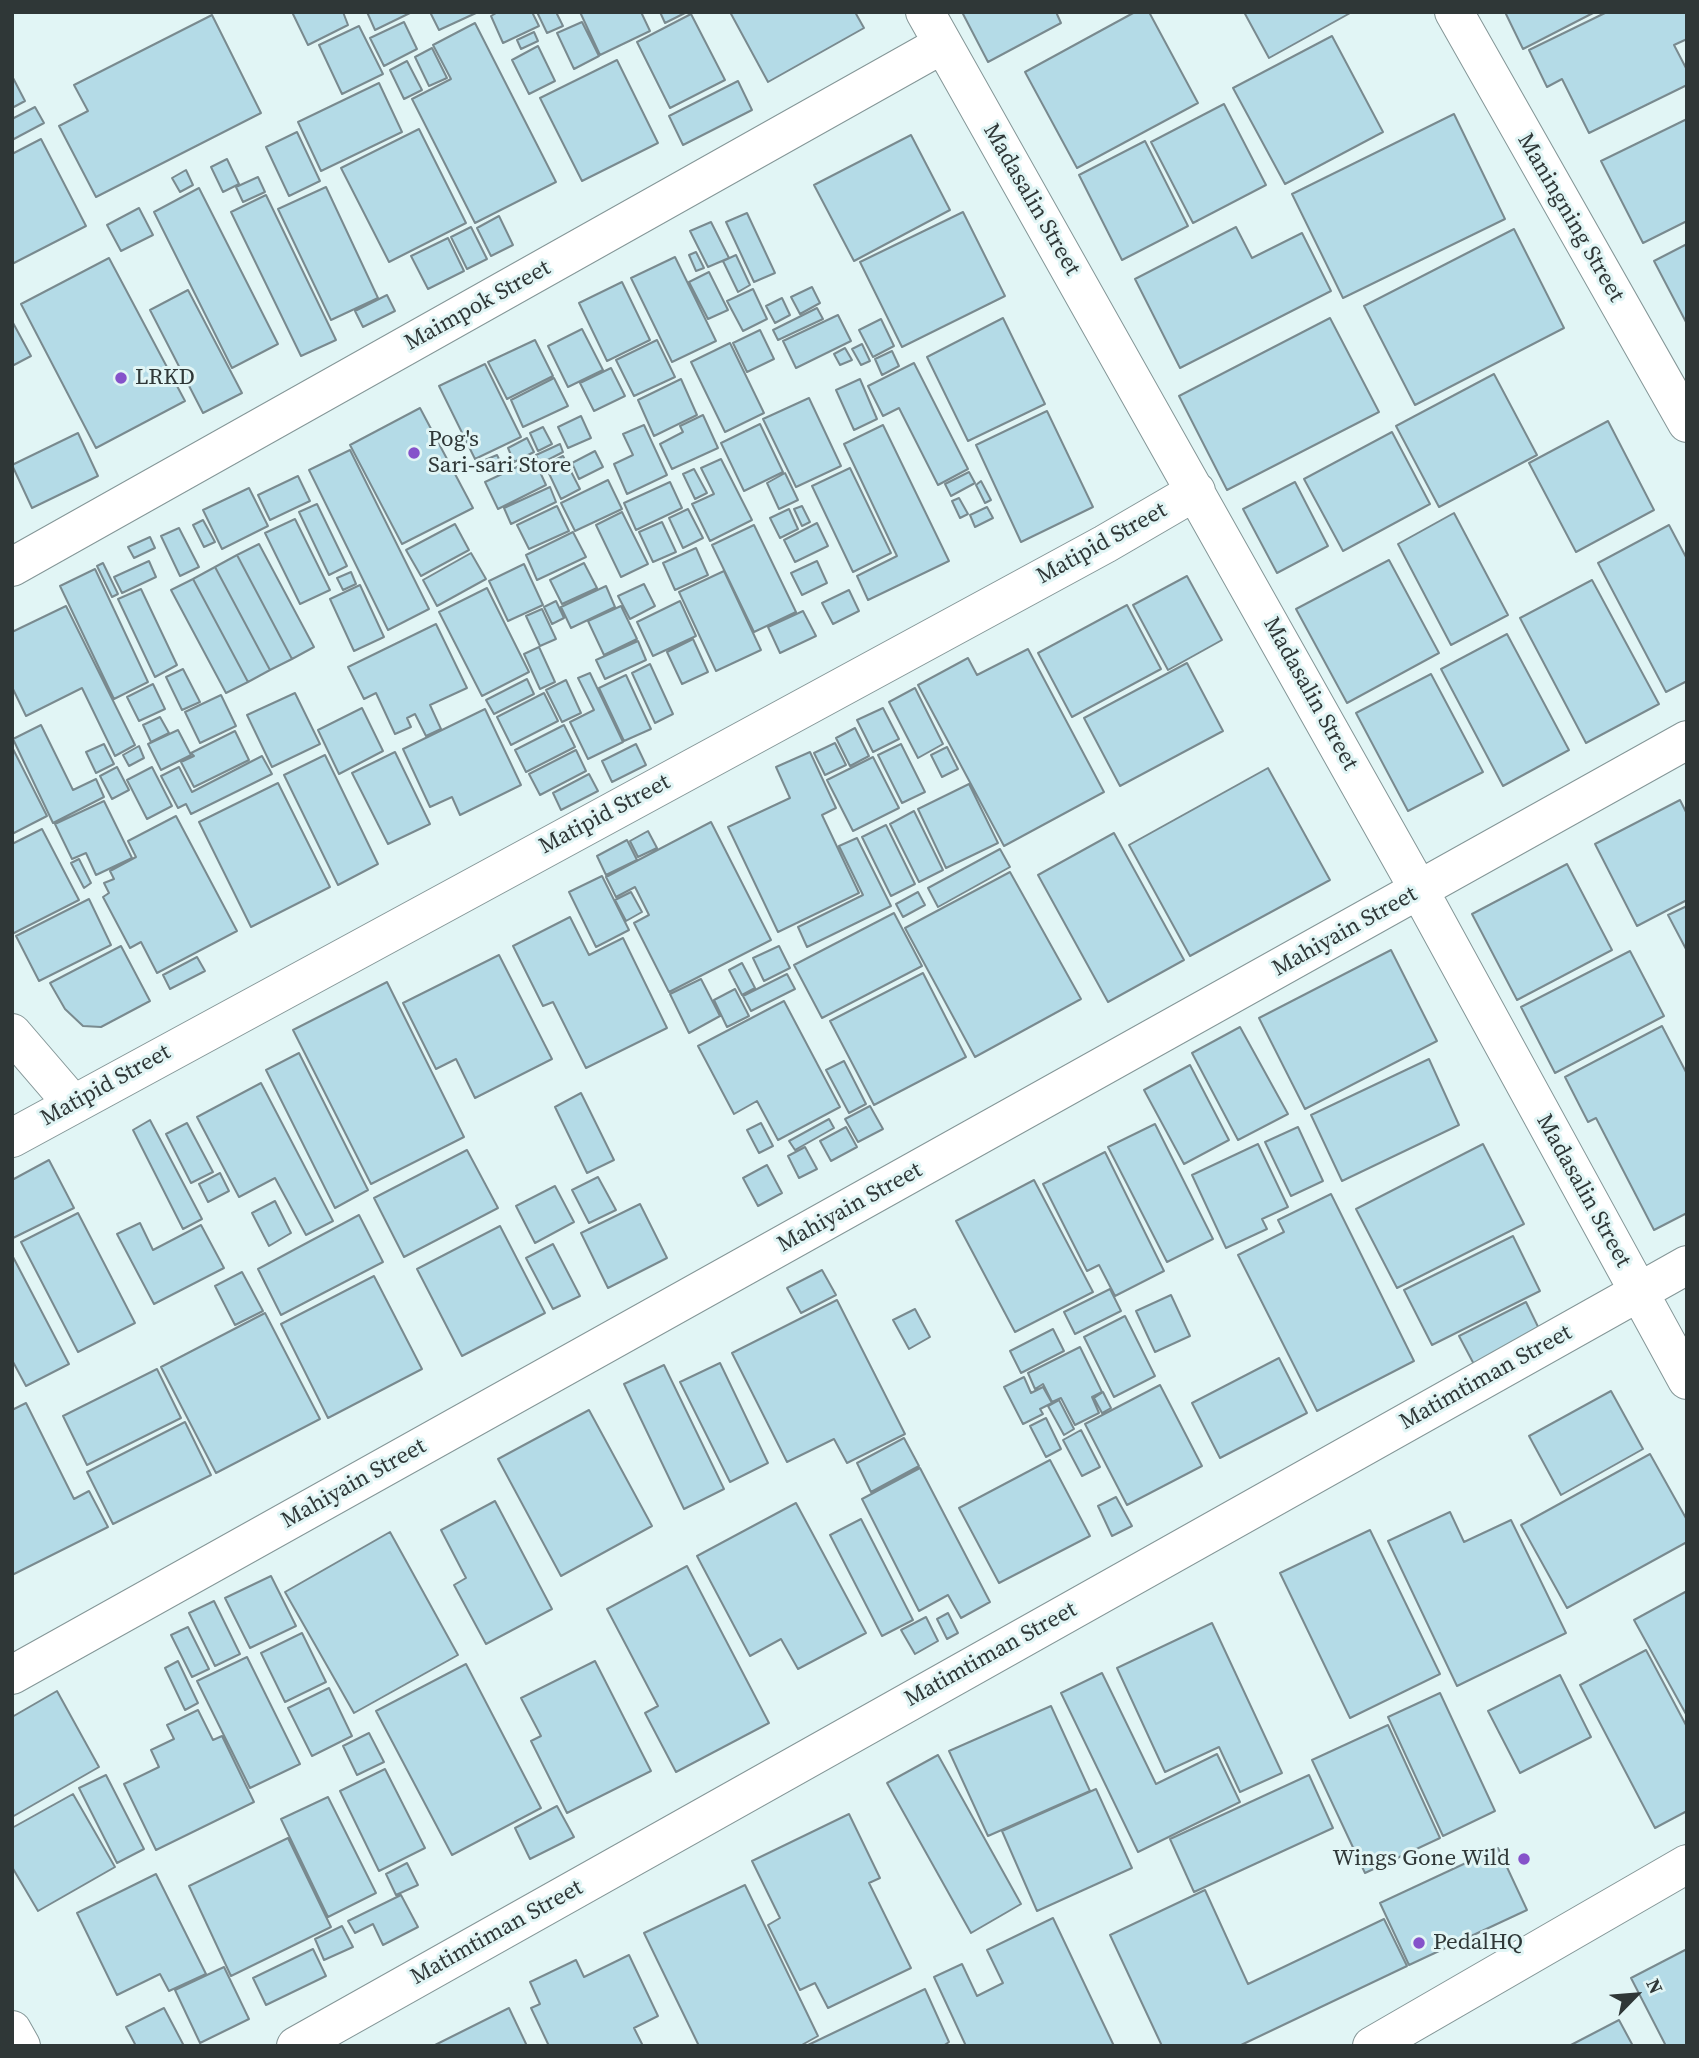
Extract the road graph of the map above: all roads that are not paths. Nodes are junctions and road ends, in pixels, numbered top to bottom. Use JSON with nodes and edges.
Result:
{"nodes":[{"id":1,"x":1454,"y":12,"type":"edge"},
{"id":2,"x":934,"y":28,"type":"edge"},
{"id":3,"x":1687,"y":423,"type":"edge"},
{"id":4,"x":1196,"y":491,"type":"junction"},
{"id":5,"x":12,"y":567,"type":"edge"},
{"id":6,"x":1687,"y":740,"type":"edge"},
{"id":7,"x":1419,"y":890,"type":"junction"},
{"id":8,"x":12,"y":1033,"type":"edge"},
{"id":9,"x":73,"y":1104,"type":"junction"},
{"id":10,"x":12,"y":1138,"type":"edge"},
{"id":11,"x":1687,"y":1265,"type":"edge"},
{"id":12,"x":1638,"y":1292,"type":"junction"},
{"id":13,"x":1687,"y":1380,"type":"edge"},
{"id":14,"x":12,"y":1675,"type":"edge"},
{"id":15,"x":1687,"y":1864,"type":"edge"},
{"id":16,"x":12,"y":2030,"type":"edge"},
{"id":17,"x":21,"y":2046,"type":"edge"},
{"id":18,"x":296,"y":2046,"type":"edge"},
{"id":19,"x":1372,"y":2046,"type":"edge"}],
"edges":[{"from":1,"to":3,"type":"street","name":"Maningning Street"},
{"from":2,"to":4,"type":"street","name":"Madasalin Street"},
{"from":2,"to":5,"type":"street","name":"Maimpok Street"},
{"from":4,"to":7,"type":"street","name":"Madasalin Street"},
{"from":4,"to":9,"type":"street","name":"Matipid Street"},
{"from":6,"to":7,"type":"street","name":"Mahiyain Street"},
{"from":7,"to":12,"type":"street","name":"Madasalin Street"},
{"from":7,"to":14,"type":"street","name":"Mahiyain Street"},
{"from":8,"to":9,"type":"street"},
{"from":9,"to":10,"type":"street","name":"Matipid Street"},
{"from":11,"to":12,"type":"street","name":"Matimtiman Street"},
{"from":12,"to":13,"type":"street","name":"Madasalin Street"},
{"from":12,"to":18,"type":"street","name":"Matimtiman Street"},
{"from":15,"to":19,"type":"street"},
{"from":16,"to":17,"type":"street"}]}
